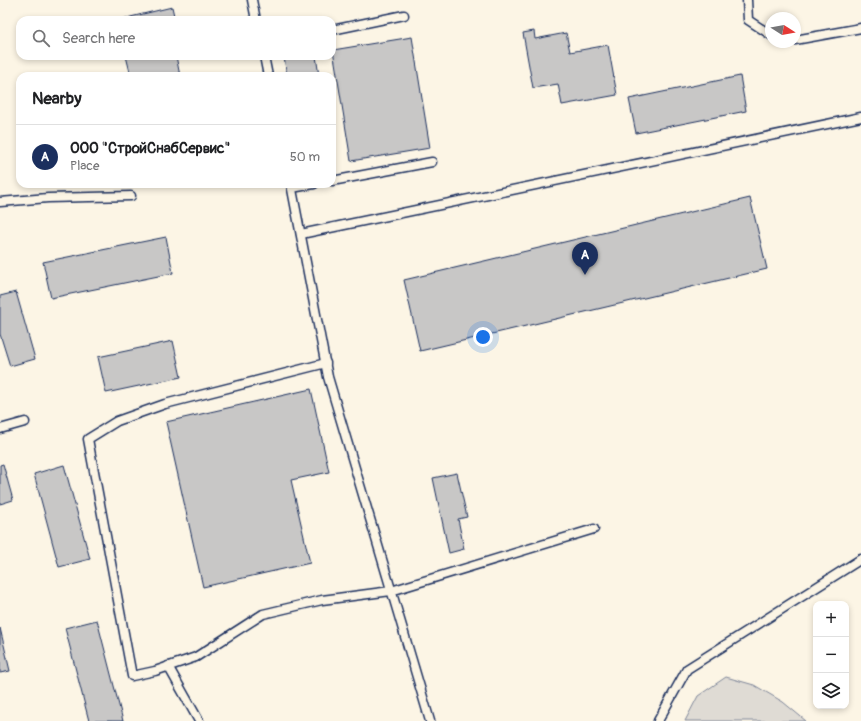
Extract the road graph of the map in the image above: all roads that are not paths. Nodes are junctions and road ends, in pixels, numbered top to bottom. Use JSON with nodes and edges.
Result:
{"nodes":[{"id":1,"x":252,"y":0,"type":"edge"},
{"id":2,"x":747,"y":0,"type":"edge"},
{"id":3,"x":404,"y":15,"type":"dead end"},
{"id":4,"x":255,"y":16,"type":"edge"},
{"id":5,"x":861,"y":28,"type":"edge"},
{"id":6,"x":336,"y":29,"type":"edge"},
{"id":7,"x":765,"y":31,"type":"edge"},
{"id":8,"x":801,"y":39,"type":"edge"},
{"id":9,"x":265,"y":60,"type":"edge"},
{"id":10,"x":267,"y":72,"type":"edge"},
{"id":11,"x":861,"y":117,"type":"edge"},
{"id":12,"x":432,"y":162,"type":"dead end"},
{"id":13,"x":336,"y":179,"type":"edge"},
{"id":14,"x":291,"y":188,"type":"edge"},
{"id":15,"x":131,"y":196,"type":"dead end"},
{"id":16,"x":0,"y":202,"type":"edge"},
{"id":17,"x":301,"y":234,"type":"junction"},
{"id":18,"x":326,"y":363,"type":"junction"},
{"id":19,"x":25,"y":422,"type":"dead end"},
{"id":20,"x":0,"y":429,"type":"edge"},
{"id":21,"x":594,"y":529,"type":"dead end"},
{"id":22,"x":861,"y":559,"type":"edge"},
{"id":23,"x":391,"y":591,"type":"junction"},
{"id":24,"x":168,"y":666,"type":"junction"},
{"id":25,"x":199,"y":721,"type":"edge"},
{"id":26,"x":430,"y":721,"type":"edge"},
{"id":27,"x":658,"y":721,"type":"edge"}],
"edges":[{"from":1,"to":4,"type":"lane"},
{"from":2,"to":7,"type":"lane"},
{"from":3,"to":6,"type":"lane"},
{"from":5,"to":8,"type":"lane"},
{"from":9,"to":10,"type":"lane"},
{"from":11,"to":17,"type":"lane"},
{"from":12,"to":13,"type":"lane"},
{"from":14,"to":17,"type":"lane"},
{"from":15,"to":16,"type":"lane"},
{"from":17,"to":18,"type":"lane"},
{"from":18,"to":23,"type":"lane"},
{"from":18,"to":24,"type":"lane"},
{"from":19,"to":20,"type":"lane"},
{"from":21,"to":23,"type":"lane"},
{"from":22,"to":27,"type":"lane"},
{"from":23,"to":24,"type":"lane"},
{"from":23,"to":26,"type":"lane"},
{"from":24,"to":25,"type":"lane"}]}
